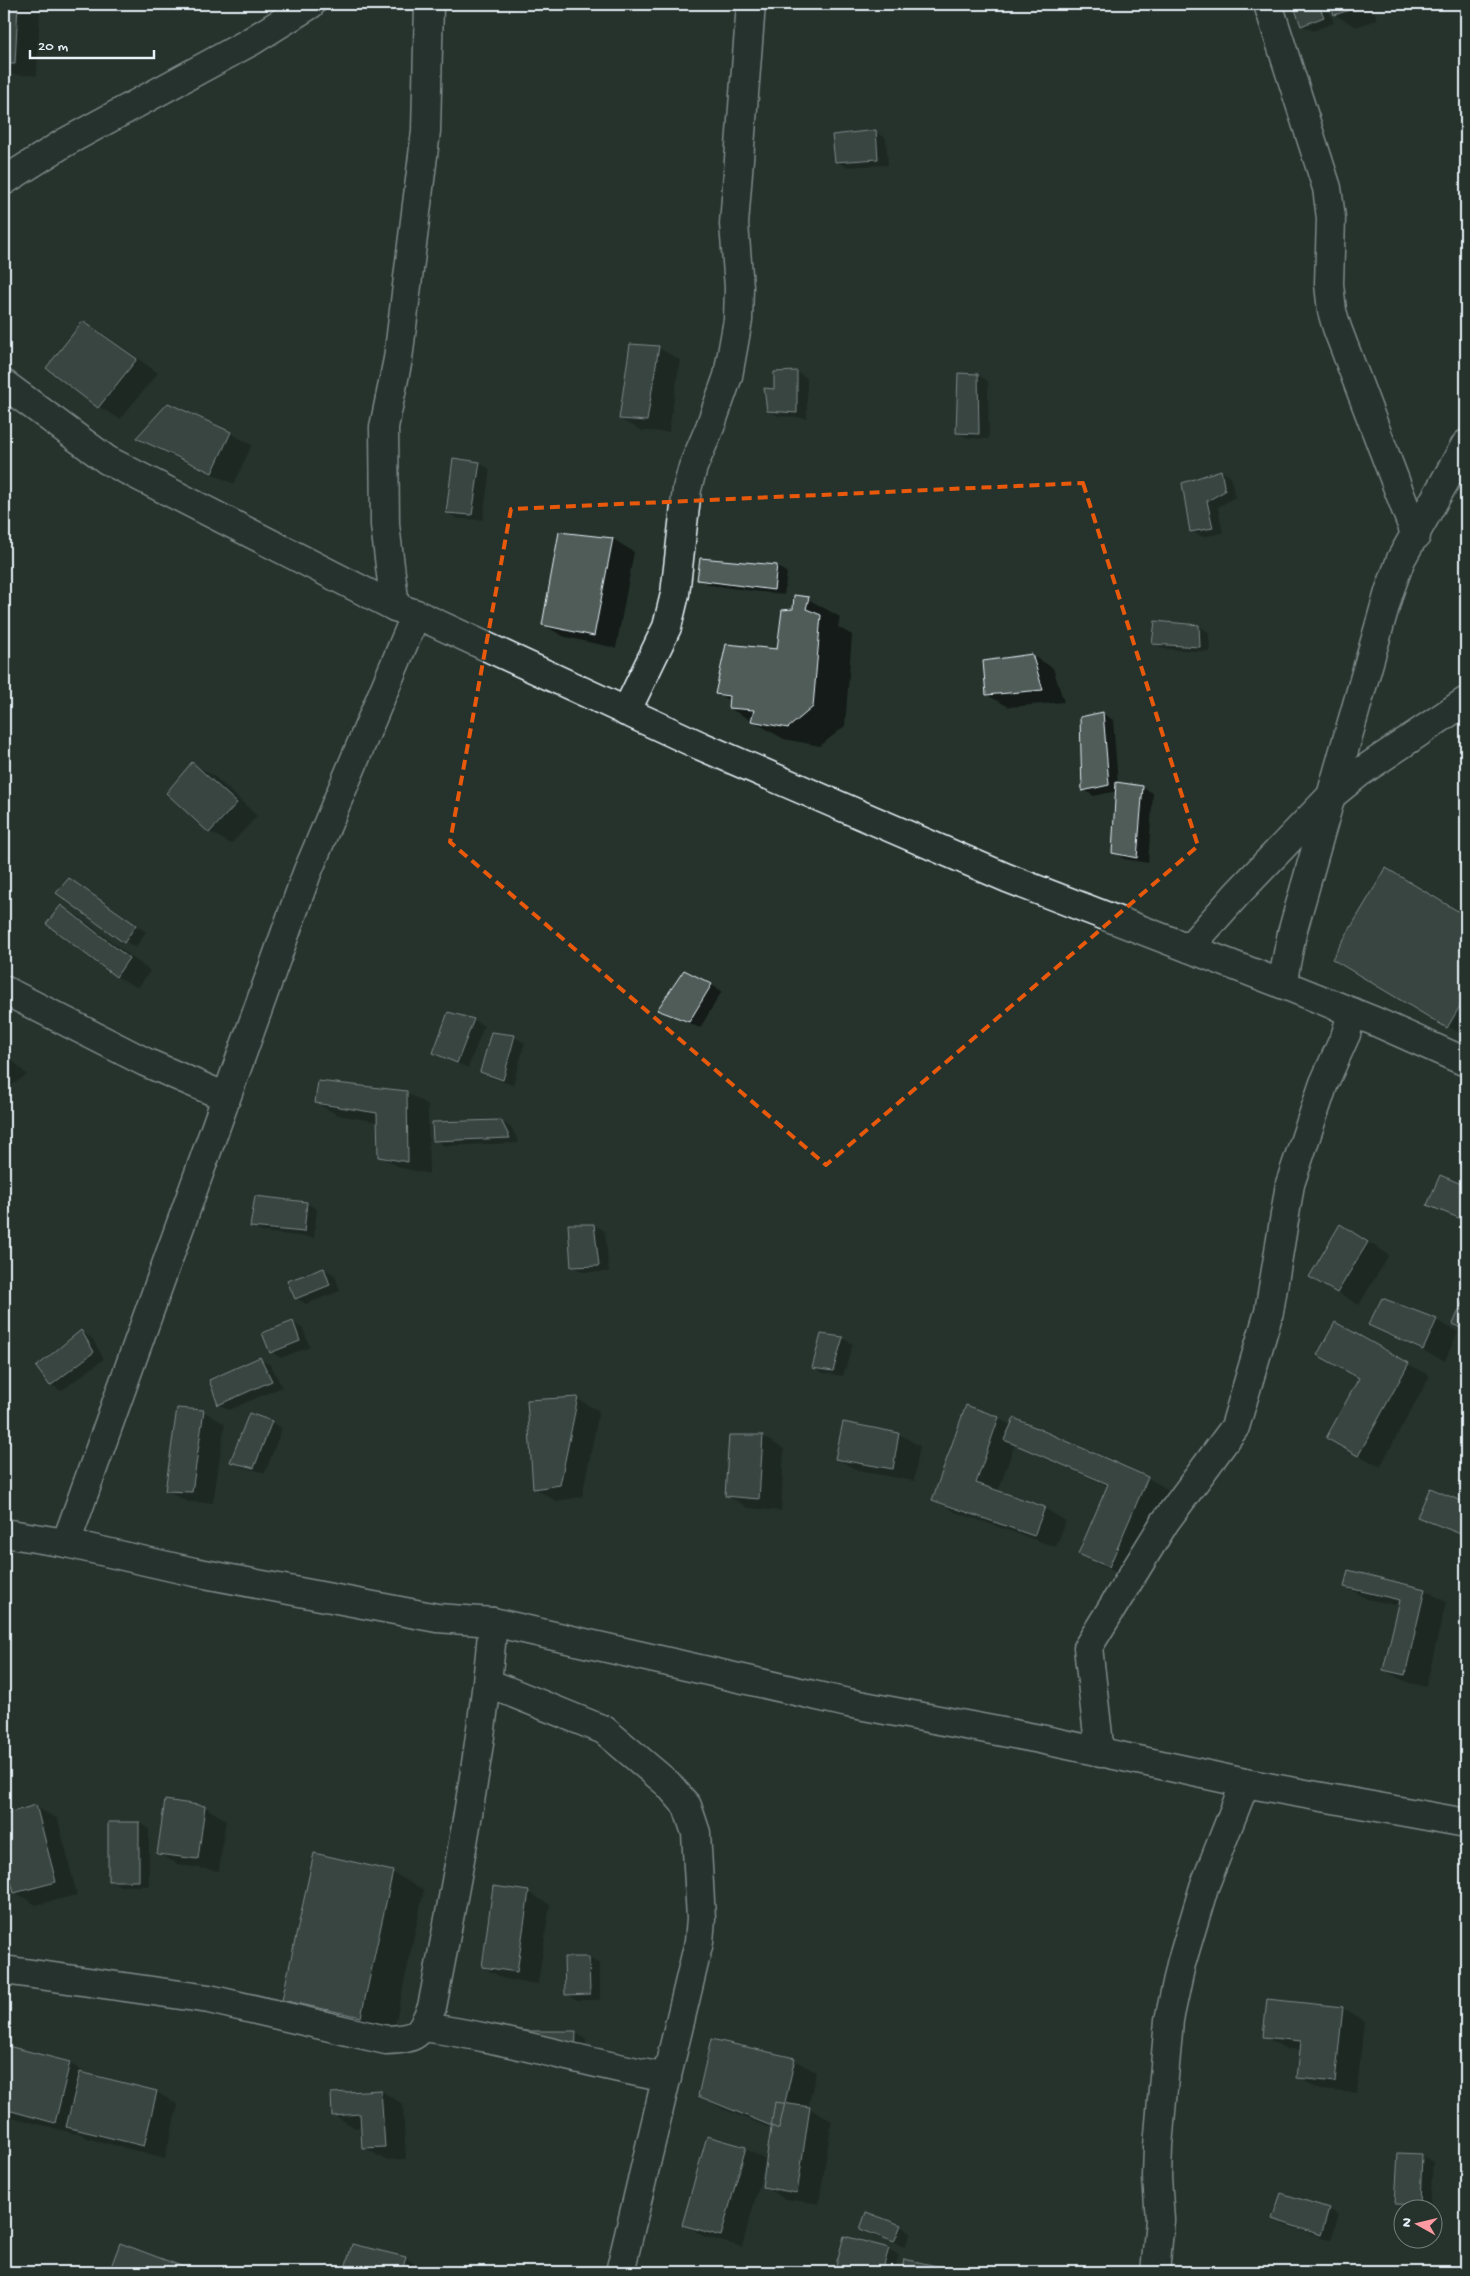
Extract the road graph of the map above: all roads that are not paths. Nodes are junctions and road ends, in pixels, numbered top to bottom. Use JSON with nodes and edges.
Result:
{"nodes":[{"id":1,"x":311,"y":4,"type":"edge"},
{"id":2,"x":429,"y":4,"type":"edge"},
{"id":3,"x":751,"y":4,"type":"edge"},
{"id":4,"x":1268,"y":4,"type":"edge"},
{"id":5,"x":4,"y":180,"type":"edge"},
{"id":6,"x":4,"y":384,"type":"edge"},
{"id":7,"x":1466,"y":444,"type":"edge"},
{"id":8,"x":1416,"y":536,"type":"junction"},
{"id":9,"x":406,"y":610,"type":"junction"},
{"id":10,"x":1466,"y":702,"type":"edge"},
{"id":11,"x":626,"y":712,"type":"junction"},
{"id":12,"x":1332,"y":795,"type":"junction"},
{"id":13,"x":1189,"y":948,"type":"junction"},
{"id":14,"x":1282,"y":984,"type":"junction"},
{"id":15,"x":4,"y":990,"type":"edge"},
{"id":16,"x":1352,"y":1012,"type":"junction"},
{"id":17,"x":1466,"y":1062,"type":"edge"},
{"id":18,"x":226,"y":1097,"type":"junction"},
{"id":19,"x":4,"y":1533,"type":"edge"},
{"id":20,"x":66,"y":1544,"type":"junction"},
{"id":21,"x":493,"y":1622,"type":"junction"},
{"id":22,"x":488,"y":1683,"type":"junction"},
{"id":23,"x":1100,"y":1753,"type":"junction"},
{"id":24,"x":1245,"y":1783,"type":"junction"},
{"id":25,"x":1466,"y":1823,"type":"edge"},
{"id":26,"x":4,"y":1970,"type":"edge"},
{"id":27,"x":424,"y":2027,"type":"junction"},
{"id":28,"x":667,"y":2078,"type":"junction"},
{"id":29,"x":620,"y":2272,"type":"edge"},
{"id":30,"x":1155,"y":2272,"type":"edge"}],
"edges":[{"from":1,"to":5,"type":"street"},
{"from":2,"to":9,"type":"street"},
{"from":3,"to":11,"type":"street"},
{"from":4,"to":8,"type":"street"},
{"from":6,"to":9,"type":"street"},
{"from":7,"to":8,"type":"street"},
{"from":8,"to":12,"type":"street"},
{"from":9,"to":11,"type":"street"},
{"from":9,"to":18,"type":"street"},
{"from":10,"to":12,"type":"street"},
{"from":11,"to":13,"type":"street"},
{"from":12,"to":13,"type":"street"},
{"from":12,"to":14,"type":"street"},
{"from":13,"to":14,"type":"street"},
{"from":14,"to":16,"type":"street"},
{"from":15,"to":18,"type":"street"},
{"from":16,"to":17,"type":"street"},
{"from":16,"to":23,"type":"street"},
{"from":18,"to":20,"type":"street"},
{"from":19,"to":20,"type":"street"},
{"from":20,"to":21,"type":"street"},
{"from":21,"to":22,"type":"street"},
{"from":21,"to":23,"type":"street"},
{"from":22,"to":27,"type":"street"},
{"from":22,"to":28,"type":"street"},
{"from":23,"to":24,"type":"street"},
{"from":24,"to":25,"type":"street"},
{"from":24,"to":30,"type":"street"},
{"from":26,"to":27,"type":"street"},
{"from":27,"to":28,"type":"street"},
{"from":28,"to":29,"type":"street"}]}
